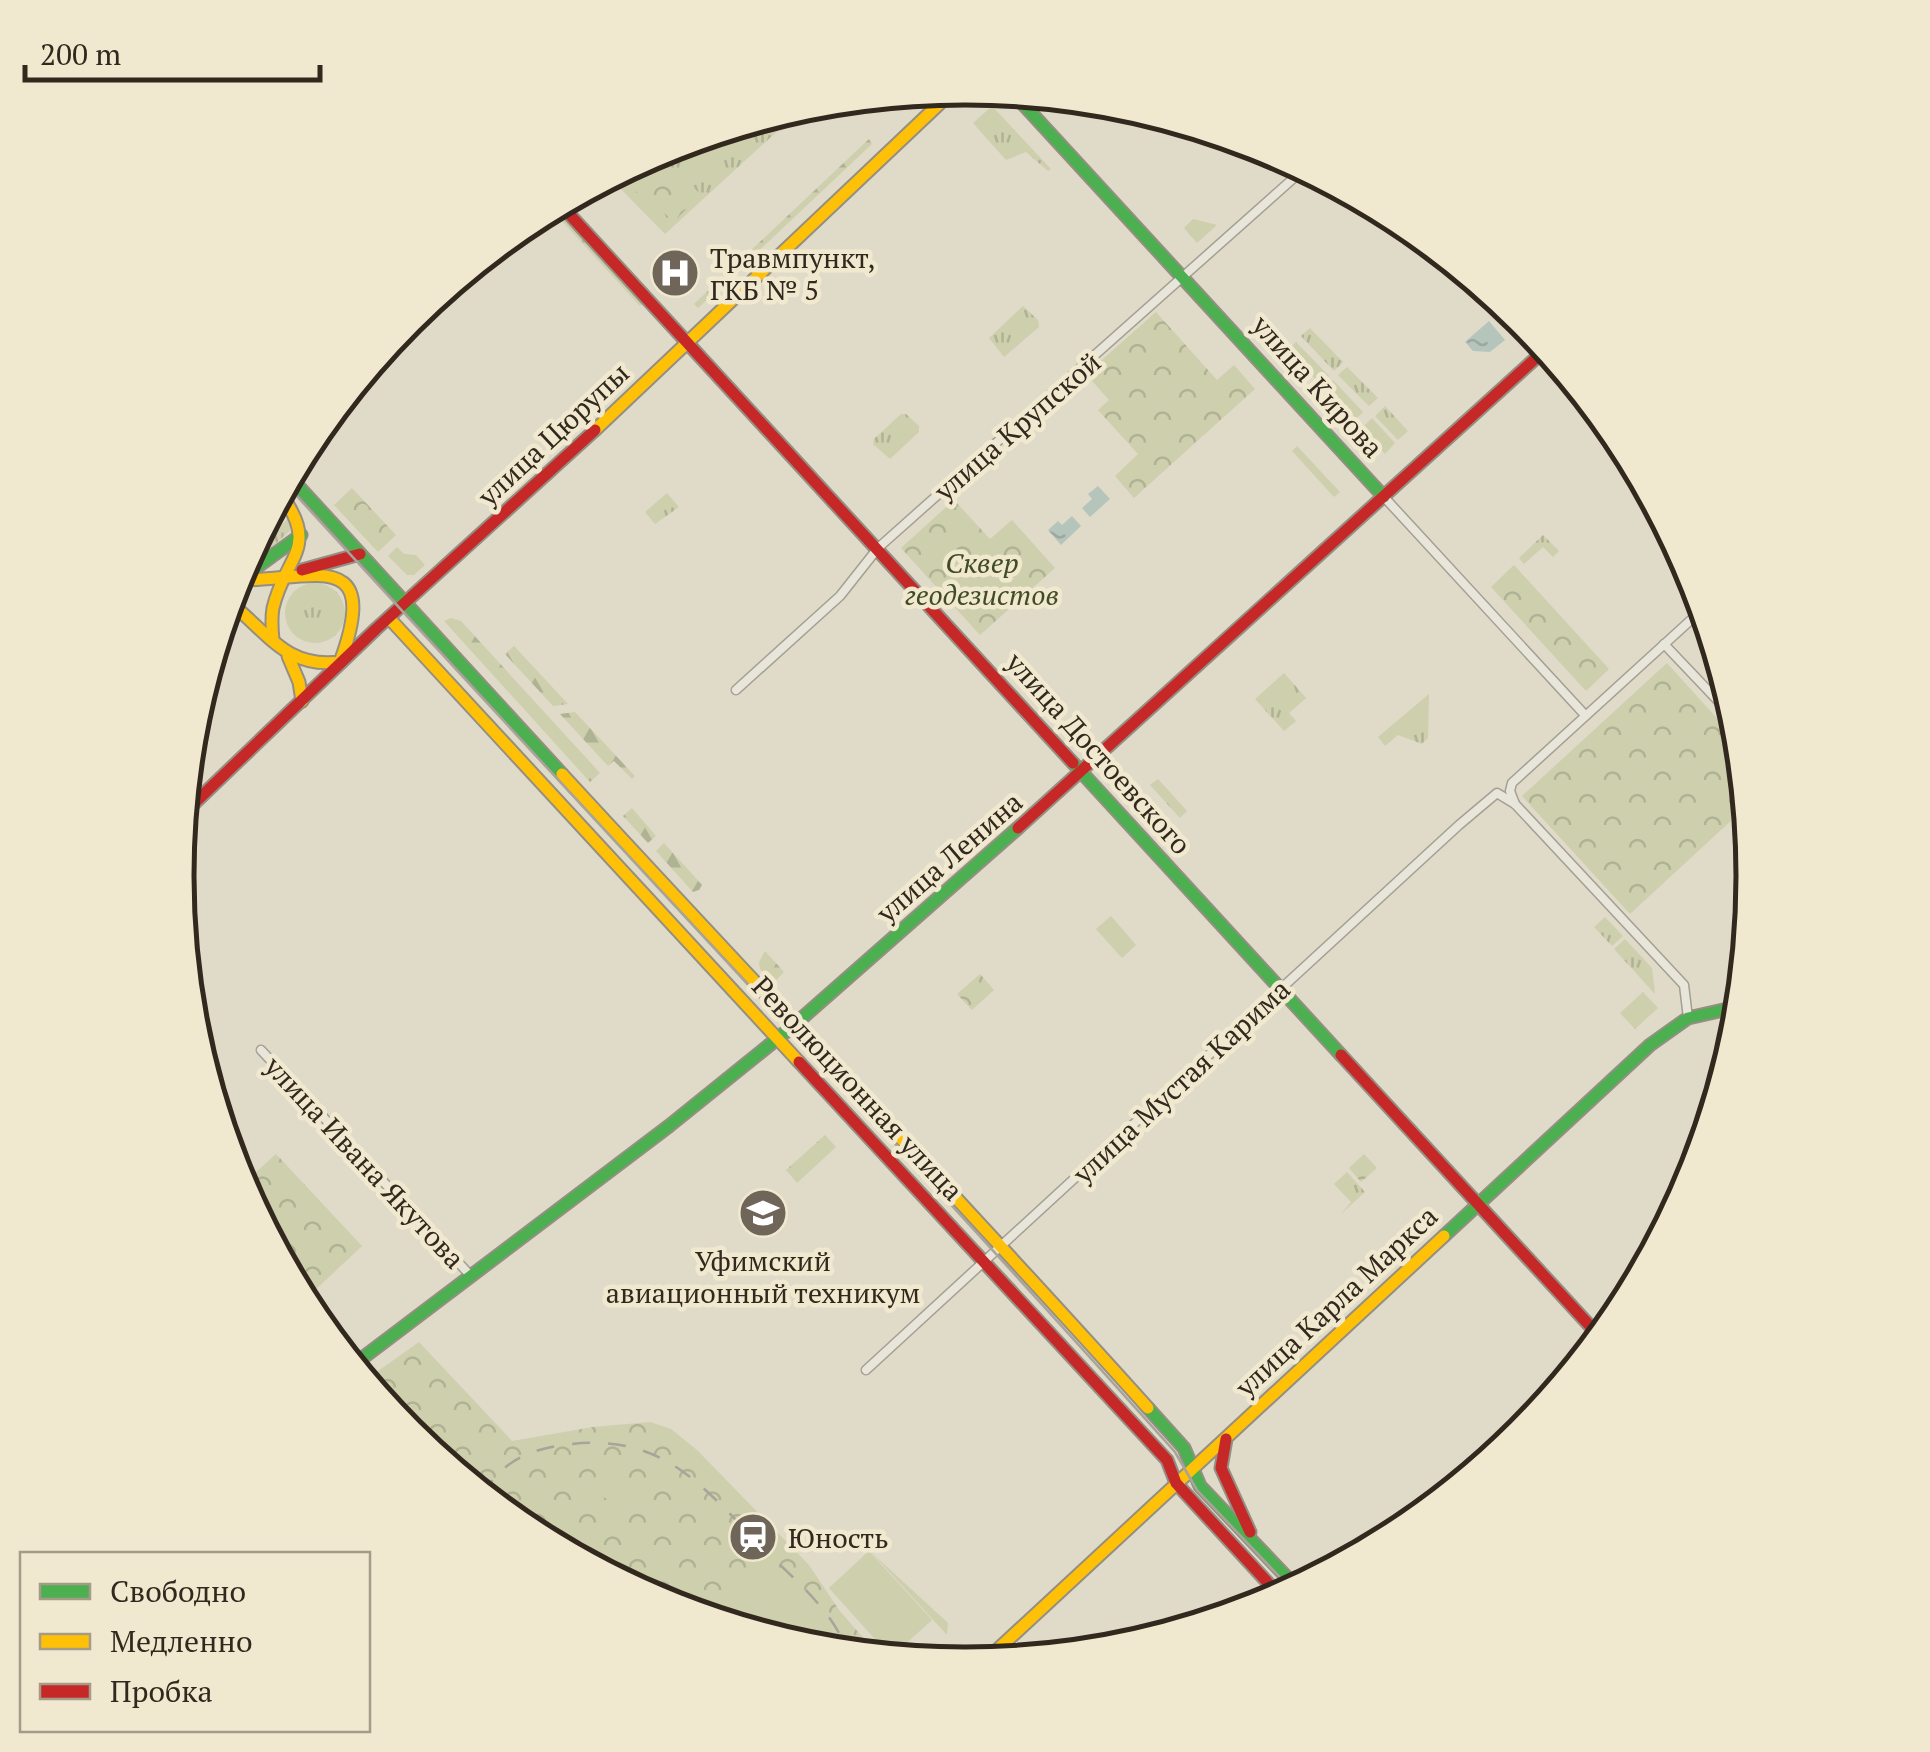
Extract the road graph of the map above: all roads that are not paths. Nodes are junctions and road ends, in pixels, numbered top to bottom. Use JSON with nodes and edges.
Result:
{"nodes":[{"id":1,"x":936,"y":106,"type":"edge"},
{"id":2,"x":1027,"y":108,"type":"edge"},
{"id":3,"x":1293,"y":179,"type":"edge"},
{"id":4,"x":570,"y":214,"type":"edge"},
{"id":5,"x":1184,"y":277,"type":"junction"},
{"id":6,"x":689,"y":342,"type":"junction"},
{"id":7,"x":1536,"y":358,"type":"edge"},
{"id":8,"x":299,"y":487,"type":"edge"},
{"id":9,"x":1384,"y":497,"type":"junction"},
{"id":10,"x":290,"y":504,"type":"edge"},
{"id":11,"x":300,"y":535,"type":"junction"},
{"id":12,"x":878,"y":548,"type":"junction"},
{"id":13,"x":360,"y":554,"type":"junction"},
{"id":14,"x":262,"y":562,"type":"edge"},
{"id":15,"x":288,"y":576,"type":"junction"},
{"id":16,"x":254,"y":579,"type":"edge"},
{"id":17,"x":406,"y":604,"type":"junction"},
{"id":18,"x":241,"y":612,"type":"edge"},
{"id":19,"x":389,"y":618,"type":"junction"},
{"id":20,"x":1692,"y":619,"type":"edge"},
{"id":21,"x":273,"y":640,"type":"junction"},
{"id":22,"x":1664,"y":644,"type":"junction"},
{"id":23,"x":288,"y":656,"type":"junction"},
{"id":24,"x":340,"y":662,"type":"junction"},
{"id":25,"x":736,"y":690,"type":"dead end"},
{"id":26,"x":1715,"y":698,"type":"edge"},
{"id":27,"x":302,"y":701,"type":"junction"},
{"id":28,"x":1585,"y":716,"type":"junction"},
{"id":29,"x":1084,"y":772,"type":"junction"},
{"id":30,"x":199,"y":798,"type":"edge"},
{"id":31,"x":1515,"y":804,"type":"junction"},
{"id":32,"x":1281,"y":989,"type":"junction"},
{"id":33,"x":1724,"y":1010,"type":"edge"},
{"id":34,"x":1688,"y":1018,"type":"junction"},
{"id":35,"x":794,"y":1026,"type":"junction"},
{"id":36,"x":778,"y":1039,"type":"junction"},
{"id":37,"x":261,"y":1050,"type":"dead end"},
{"id":38,"x":1478,"y":1203,"type":"junction"},
{"id":39,"x":1004,"y":1247,"type":"junction"},
{"id":40,"x":984,"y":1262,"type":"junction"},
{"id":41,"x":470,"y":1275,"type":"junction"},
{"id":42,"x":1590,"y":1326,"type":"edge"},
{"id":43,"x":363,"y":1357,"type":"edge"},
{"id":44,"x":866,"y":1370,"type":"dead end"},
{"id":45,"x":1226,"y":1440,"type":"junction"},
{"id":46,"x":1193,"y":1470,"type":"junction"},
{"id":47,"x":1176,"y":1483,"type":"junction"},
{"id":48,"x":1259,"y":1548,"type":"junction"},
{"id":49,"x":1286,"y":1576,"type":"edge"},
{"id":50,"x":1269,"y":1584,"type":"edge"},
{"id":51,"x":1009,"y":1645,"type":"edge"}],
"edges":[{"from":1,"to":6,"type":"main road","name":"улица Цюрупы"},
{"from":2,"to":5,"type":"main road","name":"улица Кирова"},
{"from":3,"to":5,"type":"street","name":"улица Крупской"},
{"from":4,"to":6,"type":"main road","name":"улица Достоевского"},
{"from":5,"to":9,"type":"main road","name":"улица Кирова"},
{"from":5,"to":12,"type":"street","name":"улица Крупской"},
{"from":6,"to":12,"type":"main road","name":"улица Достоевского"},
{"from":6,"to":17,"type":"main road","name":"улица Цюрупы"},
{"from":7,"to":9,"type":"main road","name":"улица Ленина"},
{"from":8,"to":13,"type":"main road"},
{"from":9,"to":28,"type":"street","name":"улица Кирова"},
{"from":9,"to":29,"type":"main road","name":"улица Ленина"},
{"from":10,"to":11,"type":"main road"},
{"from":11,"to":14,"type":"main road"},
{"from":11,"to":15,"type":"main road"},
{"from":12,"to":25,"type":"street","name":"улица Крупской"},
{"from":12,"to":29,"type":"main road","name":"улица Достоевского"},
{"from":13,"to":15,"type":"main road"},
{"from":13,"to":17,"type":"main road"},
{"from":15,"to":16,"type":"main road"},
{"from":15,"to":21,"type":"main road"},
{"from":15,"to":24,"type":"main road"},
{"from":17,"to":19,"type":"main road","name":"улица Цюрупы"},
{"from":17,"to":35,"type":"main road"},
{"from":18,"to":21,"type":"main road"},
{"from":19,"to":24,"type":"main road","name":"улица Цюрупы"},
{"from":19,"to":36,"type":"main road","name":"Революционная улица"},
{"from":20,"to":22,"type":"street"},
{"from":21,"to":23,"type":"main road"},
{"from":22,"to":26,"type":"street"},
{"from":22,"to":28,"type":"street"},
{"from":23,"to":24,"type":"main road"},
{"from":23,"to":27,"type":"main road"},
{"from":24,"to":27,"type":"main road","name":"улица Цюрупы"},
{"from":27,"to":30,"type":"main road","name":"улица Цюрупы"},
{"from":28,"to":31,"type":"street"},
{"from":29,"to":32,"type":"main road","name":"улица Достоевского"},
{"from":29,"to":35,"type":"main road","name":"улица Ленина"},
{"from":31,"to":32,"type":"street","name":"улица Мустая Карима"},
{"from":31,"to":34,"type":"street"},
{"from":32,"to":38,"type":"main road","name":"улица Достоевского"},
{"from":32,"to":39,"type":"street","name":"улица Мустая Карима"},
{"from":33,"to":34,"type":"main road","name":"улица Карла Маркса"},
{"from":34,"to":38,"type":"main road","name":"улица Карла Маркса"},
{"from":35,"to":36,"type":"main road","name":"улица Ленина"},
{"from":35,"to":39,"type":"main road"},
{"from":36,"to":40,"type":"main road","name":"Революционная улица"},
{"from":36,"to":41,"type":"main road","name":"улица Ленина"},
{"from":37,"to":41,"type":"street","name":"улица Ивана Якутова"},
{"from":38,"to":42,"type":"main road","name":"улица Достоевского"},
{"from":38,"to":45,"type":"main road","name":"улица Карла Маркса"},
{"from":39,"to":40,"type":"street","name":"улица Мустая Карима"},
{"from":39,"to":46,"type":"main road"},
{"from":40,"to":44,"type":"street","name":"улица Мустая Карима"},
{"from":40,"to":47,"type":"main road","name":"Революционная улица"},
{"from":41,"to":43,"type":"main road","name":"улица Ленина"},
{"from":45,"to":46,"type":"main road","name":"улица Карла Маркса"},
{"from":45,"to":48,"type":"main road"},
{"from":46,"to":47,"type":"main road","name":"улица Карла Маркса"},
{"from":46,"to":48,"type":"main road"},
{"from":47,"to":50,"type":"main road","name":"Революционная улица"},
{"from":47,"to":51,"type":"main road","name":"улица Карла Маркса"},
{"from":48,"to":49,"type":"main road"}]}
